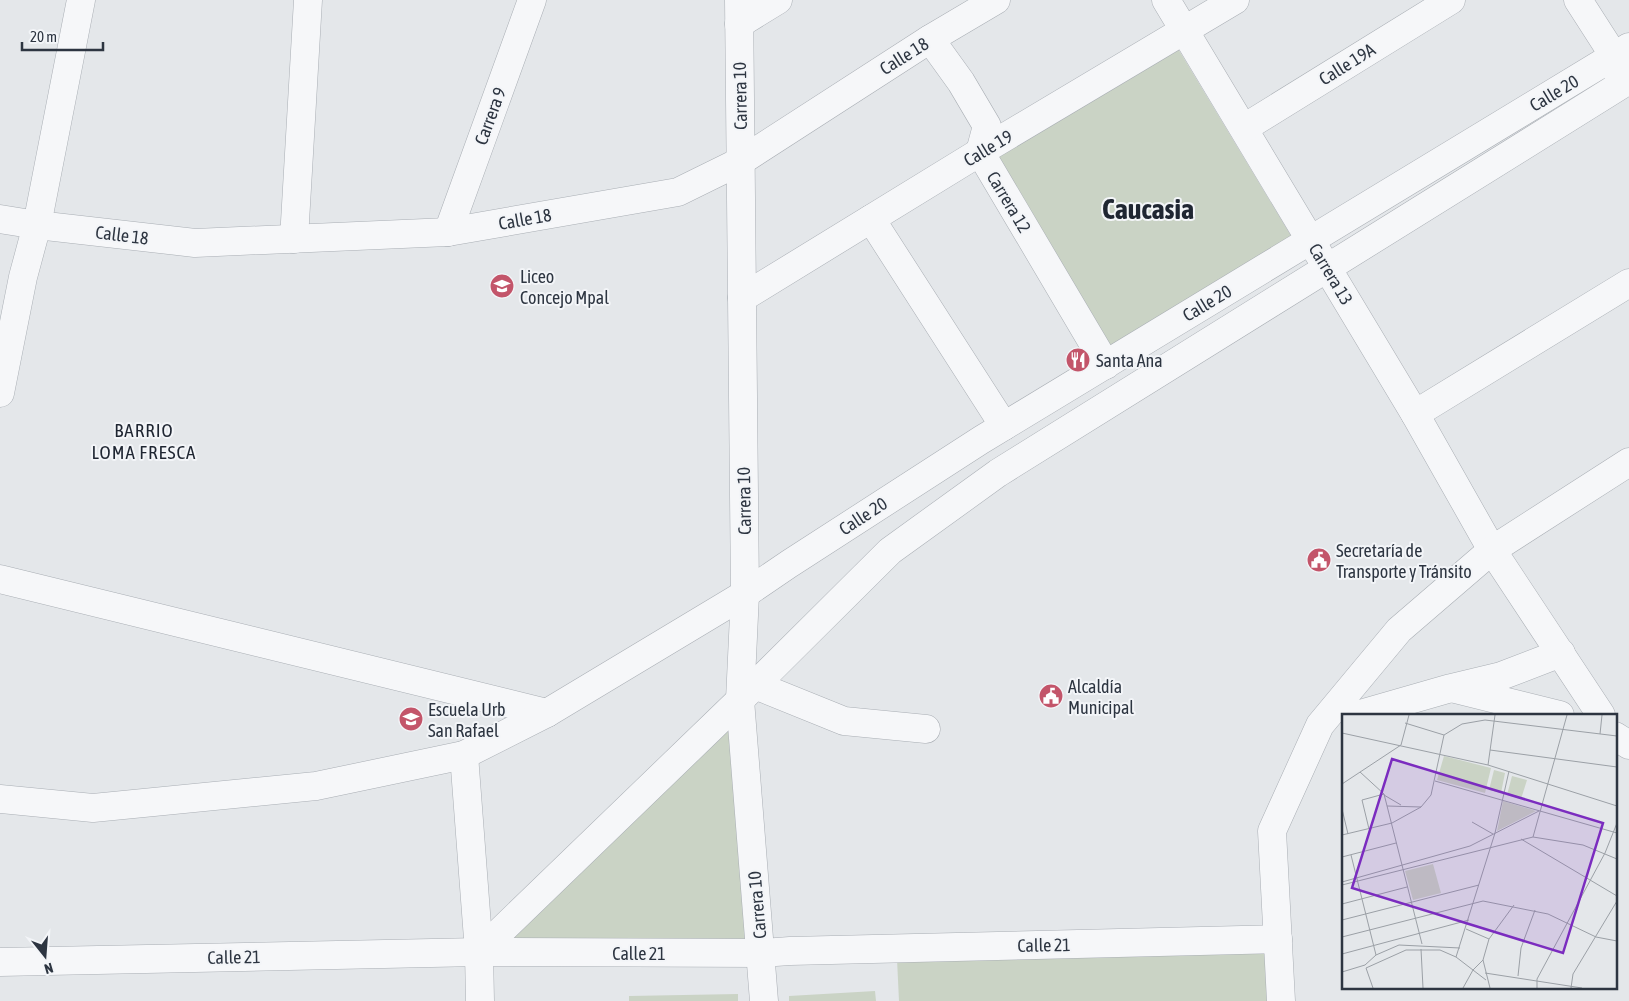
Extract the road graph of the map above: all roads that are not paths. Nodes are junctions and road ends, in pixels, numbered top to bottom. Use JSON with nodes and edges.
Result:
{"nodes":[{"id":1,"x":81,"y":0,"type":"edge"},
{"id":2,"x":308,"y":0,"type":"edge"},
{"id":3,"x":532,"y":0,"type":"edge"},
{"id":4,"x":778,"y":0,"type":"edge"},
{"id":5,"x":996,"y":0,"type":"edge"},
{"id":6,"x":1166,"y":0,"type":"edge"},
{"id":7,"x":1235,"y":0,"type":"edge"},
{"id":8,"x":1451,"y":0,"type":"edge"},
{"id":9,"x":1578,"y":0,"type":"edge"},
{"id":10,"x":739,"y":12,"type":"edge"},
{"id":11,"x":1184,"y":30,"type":"junction"},
{"id":12,"x":930,"y":39,"type":"junction"},
{"id":13,"x":1621,"y":52,"type":"edge"},
{"id":14,"x":1626,"y":89,"type":"edge"},
{"id":15,"x":1244,"y":128,"type":"junction"},
{"id":16,"x":980,"y":152,"type":"junction"},
{"id":17,"x":741,"y":160,"type":"junction"},
{"id":18,"x":0,"y":218,"type":"edge"},
{"id":19,"x":871,"y":219,"type":"junction"},
{"id":20,"x":37,"y":225,"type":"junction"},
{"id":21,"x":448,"y":232,"type":"junction"},
{"id":22,"x":294,"y":239,"type":"junction"},
{"id":23,"x":1310,"y":240,"type":"junction"},
{"id":24,"x":1327,"y":268,"type":"junction"},
{"id":25,"x":1629,"y":284,"type":"edge"},
{"id":26,"x":742,"y":298,"type":"junction"},
{"id":27,"x":1106,"y":364,"type":"junction"},
{"id":28,"x":0,"y":393,"type":"edge"},
{"id":29,"x":1415,"y":414,"type":"junction"},
{"id":30,"x":1004,"y":426,"type":"junction"},
{"id":31,"x":1629,"y":462,"type":"edge"},
{"id":32,"x":1492,"y":550,"type":"junction"},
{"id":33,"x":0,"y":579,"type":"edge"},
{"id":34,"x":745,"y":594,"type":"junction"},
{"id":35,"x":1561,"y":653,"type":"junction"},
{"id":36,"x":1451,"y":688,"type":"junction"},
{"id":37,"x":747,"y":693,"type":"junction"},
{"id":38,"x":547,"y":713,"type":"junction"},
{"id":39,"x":1360,"y":714,"type":"edge"},
{"id":40,"x":1556,"y":714,"type":"edge"},
{"id":41,"x":1599,"y":714,"type":"edge"},
{"id":42,"x":1332,"y":722,"type":"edge"},
{"id":43,"x":1629,"y":722,"type":"edge"},
{"id":44,"x":926,"y":729,"type":"dead end"},
{"id":45,"x":1616,"y":729,"type":"edge"},
{"id":46,"x":1616,"y":737,"type":"edge"},
{"id":47,"x":1629,"y":745,"type":"edge"},
{"id":48,"x":464,"y":754,"type":"junction"},
{"id":49,"x":0,"y":800,"type":"edge"},
{"id":50,"x":1278,"y":939,"type":"junction"},
{"id":51,"x":479,"y":952,"type":"junction"},
{"id":52,"x":761,"y":953,"type":"junction"},
{"id":53,"x":0,"y":962,"type":"edge"},
{"id":54,"x":480,"y":1001,"type":"edge"},
{"id":55,"x":764,"y":1001,"type":"edge"},
{"id":56,"x":1281,"y":1001,"type":"edge"}],
"edges":[{"from":1,"to":20,"type":"street"},
{"from":2,"to":22,"type":"street"},
{"from":3,"to":21,"type":"street","name":"Carrera 9"},
{"from":4,"to":10,"type":"street"},
{"from":5,"to":12,"type":"street","name":"Calle 18"},
{"from":6,"to":11,"type":"street","name":"Carrera 13"},
{"from":7,"to":11,"type":"street","name":"Calle 19"},
{"from":8,"to":15,"type":"street","name":"Calle 19A"},
{"from":9,"to":13,"type":"street"},
{"from":10,"to":17,"type":"street","name":"Carrera 10"},
{"from":11,"to":15,"type":"street","name":"Carrera 13"},
{"from":11,"to":16,"type":"street","name":"Calle 19"},
{"from":12,"to":16,"type":"street","name":"Carrera 12"},
{"from":12,"to":17,"type":"street","name":"Calle 18"},
{"from":13,"to":14,"type":"street"},
{"from":13,"to":23,"type":"street","name":"Calle 20"},
{"from":14,"to":24,"type":"street","name":"Calle 20"},
{"from":15,"to":23,"type":"street","name":"Carrera 13"},
{"from":16,"to":19,"type":"street","name":"Calle 19"},
{"from":16,"to":27,"type":"street","name":"Carrera 12"},
{"from":17,"to":21,"type":"street","name":"Calle 18"},
{"from":17,"to":26,"type":"street","name":"Carrera 10"},
{"from":18,"to":20,"type":"street","name":"Calle 18"},
{"from":19,"to":26,"type":"street","name":"Calle 19"},
{"from":19,"to":30,"type":"street"},
{"from":20,"to":22,"type":"street","name":"Calle 18"},
{"from":20,"to":28,"type":"street"},
{"from":21,"to":22,"type":"street","name":"Calle 18"},
{"from":23,"to":24,"type":"street","name":"Carrera 13"},
{"from":23,"to":27,"type":"street","name":"Calle 20"},
{"from":24,"to":29,"type":"street","name":"Carrera 13"},
{"from":24,"to":37,"type":"street","name":"Calle 20"},
{"from":25,"to":29,"type":"street"},
{"from":26,"to":34,"type":"street","name":"Carrera 10"},
{"from":27,"to":30,"type":"street","name":"Calle 20"},
{"from":29,"to":32,"type":"street","name":"Carrera 13"},
{"from":30,"to":34,"type":"street","name":"Calle 20"},
{"from":31,"to":32,"type":"street"},
{"from":32,"to":35,"type":"street","name":"Carrera 13"},
{"from":32,"to":42,"type":"street"},
{"from":33,"to":38,"type":"street"},
{"from":34,"to":37,"type":"street","name":"Carrera 10"},
{"from":34,"to":38,"type":"street","name":"Calle 20"},
{"from":35,"to":36,"type":"street"},
{"from":35,"to":41,"type":"street","name":"Carrera 13"},
{"from":36,"to":39,"type":"street"},
{"from":36,"to":40,"type":"street"},
{"from":37,"to":44,"type":"street"},
{"from":37,"to":51,"type":"street","name":"Calle 20"},
{"from":37,"to":52,"type":"street","name":"Carrera 10"},
{"from":38,"to":48,"type":"street","name":"Calle 20"},
{"from":42,"to":50,"type":"street"},
{"from":43,"to":45,"type":"street"},
{"from":46,"to":47,"type":"street"},
{"from":48,"to":49,"type":"street","name":"Calle 20"},
{"from":48,"to":51,"type":"street"},
{"from":50,"to":52,"type":"street","name":"Calle 21"},
{"from":50,"to":56,"type":"street"},
{"from":51,"to":52,"type":"street","name":"Calle 21"},
{"from":51,"to":53,"type":"street","name":"Calle 21"},
{"from":51,"to":54,"type":"street"},
{"from":52,"to":55,"type":"street","name":"Carrera 10"}]}
